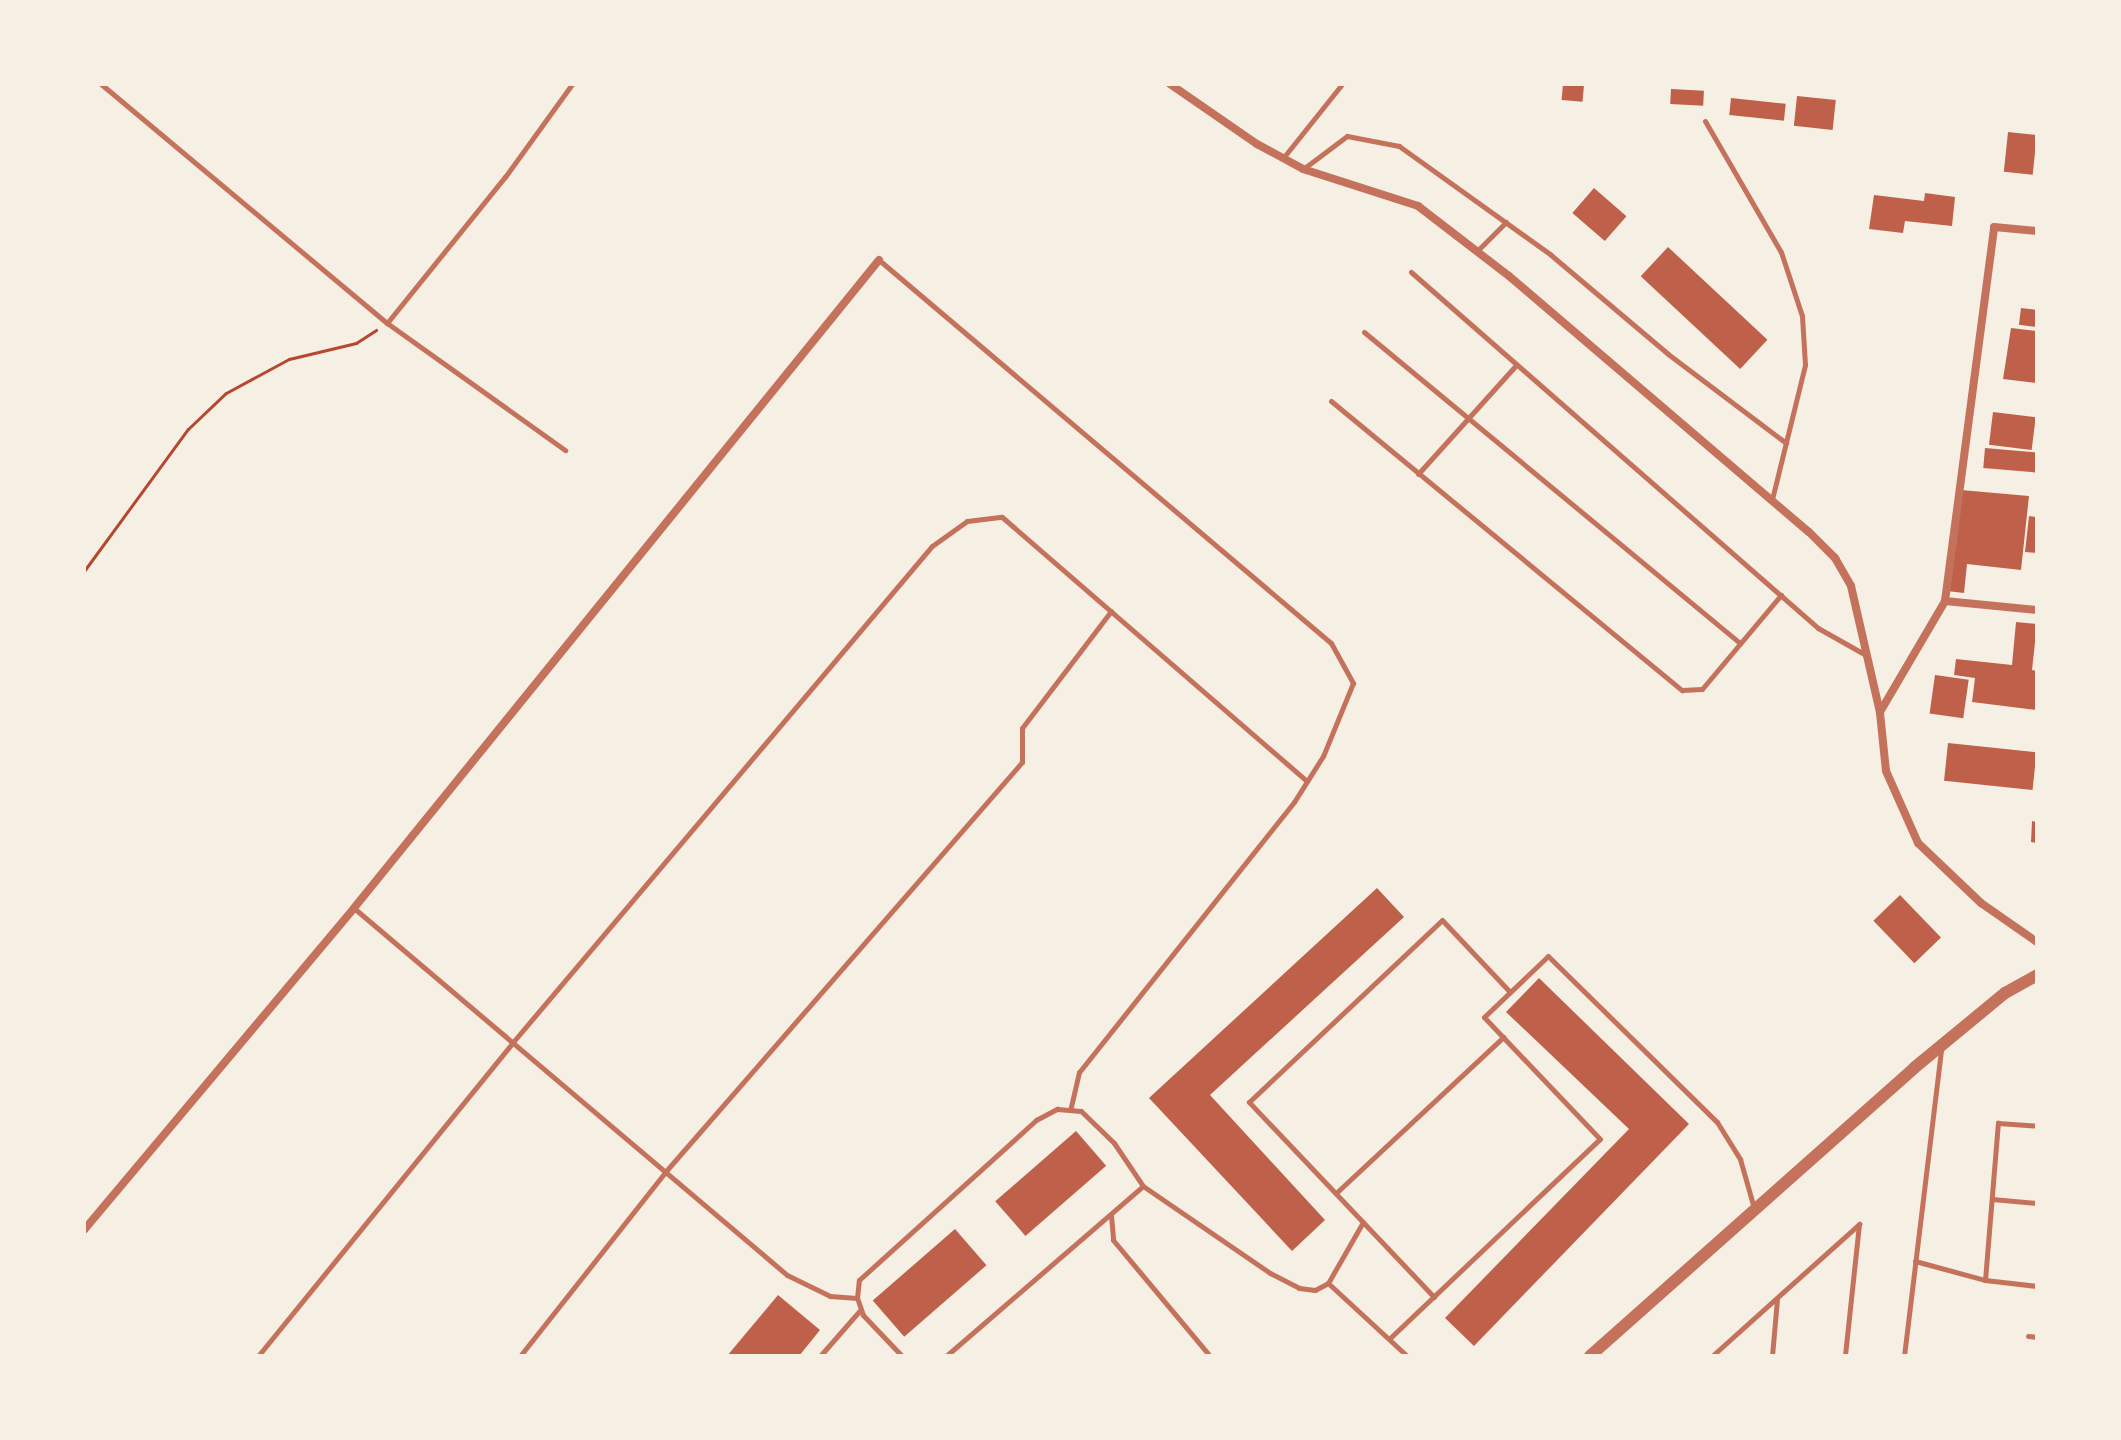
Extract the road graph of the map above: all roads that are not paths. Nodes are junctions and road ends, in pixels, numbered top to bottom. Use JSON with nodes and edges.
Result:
{"nodes":[{"id":1,"x":101,"y":84,"type":"edge"},
{"id":2,"x":572,"y":84,"type":"edge"},
{"id":3,"x":1170,"y":84,"type":"edge"},
{"id":4,"x":1342,"y":84,"type":"edge"},
{"id":5,"x":1705,"y":121,"type":"dead end"},
{"id":6,"x":1283,"y":158,"type":"junction"},
{"id":7,"x":1303,"y":169,"type":"junction"},
{"id":8,"x":1506,"y":222,"type":"junction"},
{"id":9,"x":2037,"y":231,"type":"edge"},
{"id":10,"x":1477,"y":251,"type":"junction"},
{"id":11,"x":879,"y":260,"type":"joint"},
{"id":12,"x":1411,"y":272,"type":"dead end"},
{"id":13,"x":387,"y":323,"type":"junction"},
{"id":14,"x":1364,"y":332,"type":"dead end"},
{"id":15,"x":1517,"y":365,"type":"junction"},
{"id":16,"x":1331,"y":401,"type":"dead end"},
{"id":17,"x":1468,"y":418,"type":"junction"},
{"id":18,"x":1786,"y":443,"type":"junction"},
{"id":19,"x":565,"y":450,"type":"dead end"},
{"id":20,"x":1418,"y":474,"type":"junction"},
{"id":21,"x":1772,"y":500,"type":"junction"},
{"id":22,"x":1781,"y":595,"type":"junction"},
{"id":23,"x":1945,"y":601,"type":"junction"},
{"id":24,"x":2037,"y":610,"type":"edge"},
{"id":25,"x":1111,"y":611,"type":"junction"},
{"id":26,"x":1740,"y":643,"type":"junction"},
{"id":27,"x":1866,"y":655,"type":"junction"},
{"id":28,"x":1880,"y":713,"type":"junction"},
{"id":29,"x":1307,"y":781,"type":"junction"},
{"id":30,"x":354,"y":908,"type":"junction"},
{"id":31,"x":2037,"y":942,"type":"edge"},
{"id":32,"x":2037,"y":975,"type":"edge"},
{"id":33,"x":1510,"y":992,"type":"junction"},
{"id":34,"x":1503,"y":1037,"type":"junction"},
{"id":35,"x":513,"y":1042,"type":"junction"},
{"id":36,"x":1942,"y":1045,"type":"junction"},
{"id":37,"x":1071,"y":1107,"type":"junction"},
{"id":38,"x":2037,"y":1126,"type":"edge"},
{"id":39,"x":666,"y":1171,"type":"junction"},
{"id":40,"x":1143,"y":1186,"type":"junction"},
{"id":41,"x":1336,"y":1193,"type":"junction"},
{"id":42,"x":1992,"y":1199,"type":"junction"},
{"id":43,"x":2037,"y":1203,"type":"edge"},
{"id":44,"x":1755,"y":1212,"type":"junction"},
{"id":45,"x":1111,"y":1214,"type":"junction"},
{"id":46,"x":1363,"y":1222,"type":"junction"},
{"id":47,"x":84,"y":1230,"type":"edge"},
{"id":48,"x":1915,"y":1261,"type":"junction"},
{"id":49,"x":1985,"y":1280,"type":"junction"},
{"id":50,"x":1328,"y":1283,"type":"junction"},
{"id":51,"x":2037,"y":1286,"type":"edge"},
{"id":52,"x":1434,"y":1297,"type":"junction"},
{"id":53,"x":857,"y":1298,"type":"junction"},
{"id":54,"x":1777,"y":1298,"type":"junction"},
{"id":55,"x":861,"y":1309,"type":"junction"},
{"id":56,"x":2028,"y":1336,"type":"dead end"},
{"id":57,"x":2037,"y":1337,"type":"edge"},
{"id":58,"x":1390,"y":1338,"type":"junction"},
{"id":59,"x":1713,"y":1355,"type":"edge"},
{"id":60,"x":258,"y":1356,"type":"edge"},
{"id":61,"x":520,"y":1356,"type":"edge"},
{"id":62,"x":820,"y":1356,"type":"edge"},
{"id":63,"x":902,"y":1356,"type":"edge"},
{"id":64,"x":946,"y":1356,"type":"edge"},
{"id":65,"x":1210,"y":1356,"type":"edge"},
{"id":66,"x":1407,"y":1356,"type":"edge"},
{"id":67,"x":1590,"y":1356,"type":"edge"},
{"id":68,"x":1772,"y":1356,"type":"edge"},
{"id":69,"x":1845,"y":1356,"type":"edge"},
{"id":70,"x":1904,"y":1356,"type":"edge"}],
"edges":[{"from":1,"to":13,"type":"lane"},
{"from":2,"to":13,"type":"lane"},
{"from":3,"to":6,"type":"street"},
{"from":4,"to":6,"type":"lane"},
{"from":5,"to":18,"type":"lane"},
{"from":6,"to":7,"type":"street"},
{"from":7,"to":8,"type":"lane"},
{"from":7,"to":10,"type":"street"},
{"from":8,"to":10,"type":"lane"},
{"from":8,"to":18,"type":"lane"},
{"from":9,"to":23,"type":"street"},
{"from":10,"to":21,"type":"street"},
{"from":11,"to":29,"type":"lane"},
{"from":11,"to":30,"type":"street"},
{"from":12,"to":15,"type":"lane"},
{"from":13,"to":19,"type":"lane"},
{"from":14,"to":17,"type":"lane"},
{"from":15,"to":17,"type":"lane"},
{"from":15,"to":22,"type":"lane"},
{"from":16,"to":20,"type":"lane"},
{"from":17,"to":20,"type":"lane"},
{"from":17,"to":26,"type":"lane"},
{"from":18,"to":21,"type":"lane"},
{"from":20,"to":26,"type":"lane"},
{"from":21,"to":27,"type":"street"},
{"from":22,"to":26,"type":"lane"},
{"from":22,"to":27,"type":"lane"},
{"from":23,"to":24,"type":"street"},
{"from":23,"to":28,"type":"street"},
{"from":25,"to":29,"type":"lane"},
{"from":25,"to":35,"type":"lane"},
{"from":25,"to":39,"type":"lane"},
{"from":27,"to":28,"type":"street"},
{"from":28,"to":31,"type":"street"},
{"from":29,"to":37,"type":"lane"},
{"from":30,"to":35,"type":"lane"},
{"from":30,"to":47,"type":"street"},
{"from":32,"to":36,"type":"street"},
{"from":33,"to":34,"type":"lane"},
{"from":33,"to":41,"type":"lane"},
{"from":33,"to":44,"type":"lane"},
{"from":34,"to":41,"type":"lane"},
{"from":34,"to":52,"type":"lane"},
{"from":35,"to":39,"type":"lane"},
{"from":35,"to":60,"type":"lane"},
{"from":36,"to":44,"type":"street"},
{"from":36,"to":48,"type":"lane"},
{"from":37,"to":40,"type":"lane"},
{"from":37,"to":53,"type":"lane"},
{"from":38,"to":42,"type":"lane"},
{"from":39,"to":53,"type":"lane"},
{"from":39,"to":61,"type":"lane"},
{"from":40,"to":45,"type":"lane"},
{"from":40,"to":50,"type":"lane"},
{"from":41,"to":46,"type":"lane"},
{"from":42,"to":43,"type":"lane"},
{"from":42,"to":49,"type":"lane"},
{"from":44,"to":67,"type":"street"},
{"from":45,"to":64,"type":"lane"},
{"from":45,"to":65,"type":"lane"},
{"from":46,"to":50,"type":"lane"},
{"from":46,"to":52,"type":"lane"},
{"from":48,"to":49,"type":"lane"},
{"from":48,"to":70,"type":"lane"},
{"from":49,"to":51,"type":"lane"},
{"from":50,"to":58,"type":"lane"},
{"from":52,"to":58,"type":"lane"},
{"from":53,"to":55,"type":"lane"},
{"from":54,"to":59,"type":"lane"},
{"from":54,"to":68,"type":"lane"},
{"from":54,"to":69,"type":"lane"},
{"from":55,"to":62,"type":"lane"},
{"from":55,"to":63,"type":"lane"},
{"from":56,"to":57,"type":"lane"},
{"from":58,"to":66,"type":"lane"}]}
